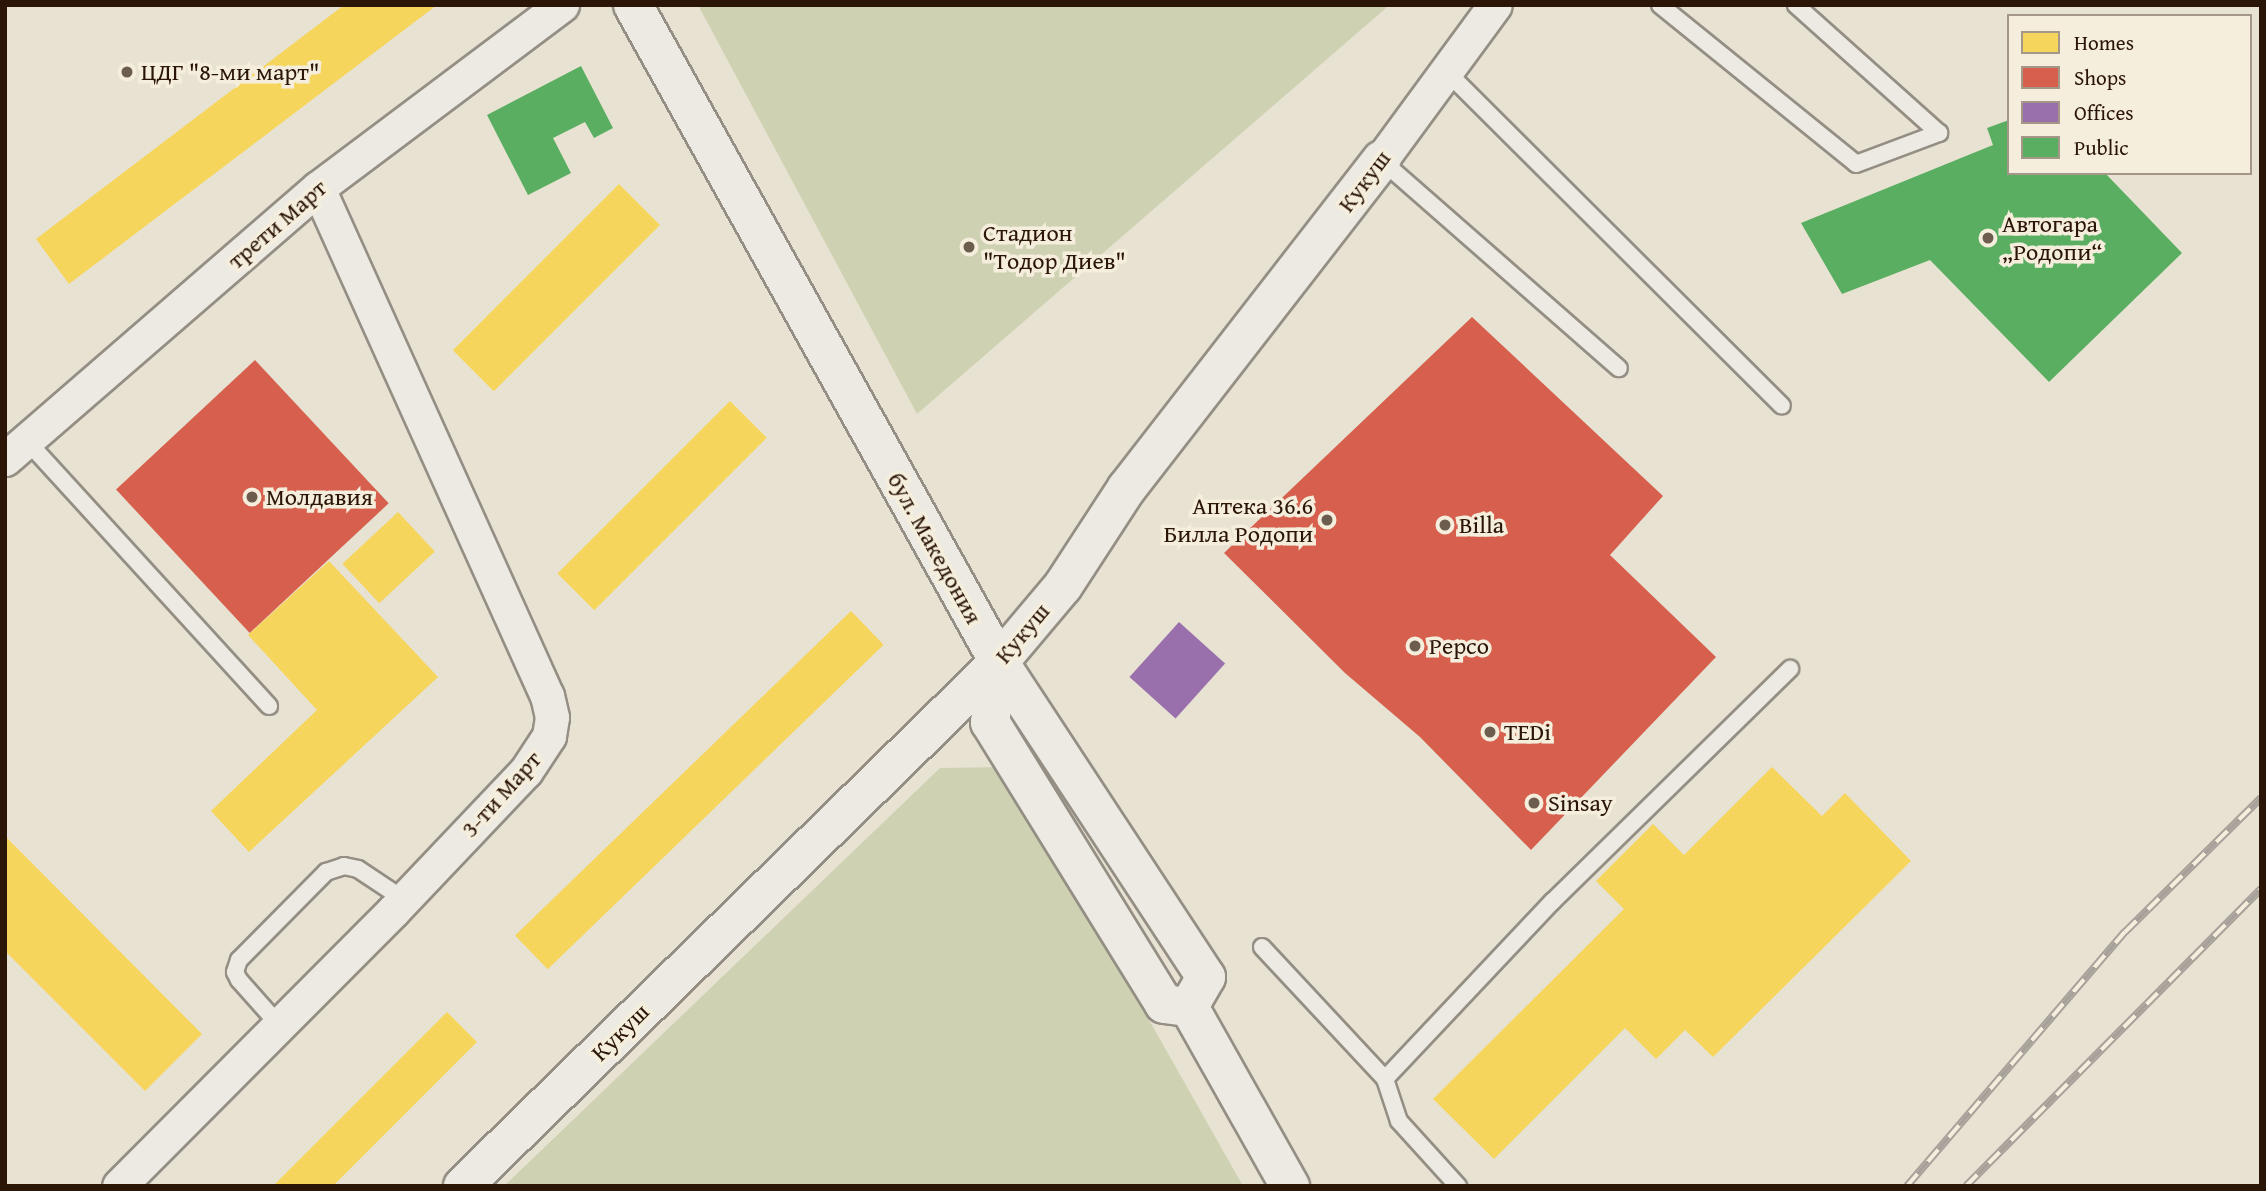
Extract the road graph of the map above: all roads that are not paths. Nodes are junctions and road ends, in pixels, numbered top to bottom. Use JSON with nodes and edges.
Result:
{"nodes":[{"id":1,"x":562,"y":5,"type":"edge"},
{"id":2,"x":633,"y":5,"type":"edge"},
{"id":3,"x":1495,"y":5,"type":"edge"},
{"id":4,"x":1660,"y":5,"type":"edge"},
{"id":5,"x":1796,"y":5,"type":"edge"},
{"id":6,"x":1446,"y":71,"type":"junction"},
{"id":7,"x":1381,"y":159,"type":"junction"},
{"id":8,"x":318,"y":188,"type":"junction"},
{"id":9,"x":1619,"y":368,"type":"dead end"},
{"id":10,"x":1782,"y":406,"type":"dead end"},
{"id":11,"x":16,"y":450,"type":"edge"},
{"id":12,"x":999,"y":662,"type":"junction"},
{"id":13,"x":1790,"y":669,"type":"dead end"},
{"id":14,"x":270,"y":706,"type":"dead end"},
{"id":15,"x":403,"y":899,"type":"junction"},
{"id":16,"x":1262,"y":947,"type":"dead end"},
{"id":17,"x":279,"y":1025,"type":"junction"},
{"id":18,"x":1385,"y":1079,"type":"junction"},
{"id":19,"x":119,"y":1186,"type":"edge"},
{"id":20,"x":463,"y":1186,"type":"edge"},
{"id":21,"x":1290,"y":1186,"type":"edge"},
{"id":22,"x":1458,"y":1186,"type":"edge"}],
"edges":[{"from":1,"to":8,"type":"street","name":"трети Март"},
{"from":2,"to":12,"type":"street","name":"бул. Македония"},
{"from":3,"to":6,"type":"street","name":"Кукуш"},
{"from":4,"to":5,"type":"lane"},
{"from":6,"to":7,"type":"street","name":"Кукуш"},
{"from":6,"to":10,"type":"lane"},
{"from":7,"to":9,"type":"lane"},
{"from":7,"to":12,"type":"street","name":"Кукуш"},
{"from":8,"to":11,"type":"street","name":"трети Март"},
{"from":8,"to":15,"type":"street","name":"3-ти Март"},
{"from":11,"to":14,"type":"lane"},
{"from":12,"to":20,"type":"street","name":"Кукуш"},
{"from":12,"to":21,"type":"street","name":"бул. Македония"},
{"from":13,"to":18,"type":"lane"},
{"from":15,"to":17,"type":"street","name":"3-ти Март"},
{"from":15,"to":17,"type":"lane"},
{"from":16,"to":18,"type":"lane"},
{"from":17,"to":19,"type":"street","name":"3-ти Март"},
{"from":18,"to":22,"type":"lane"}]}
